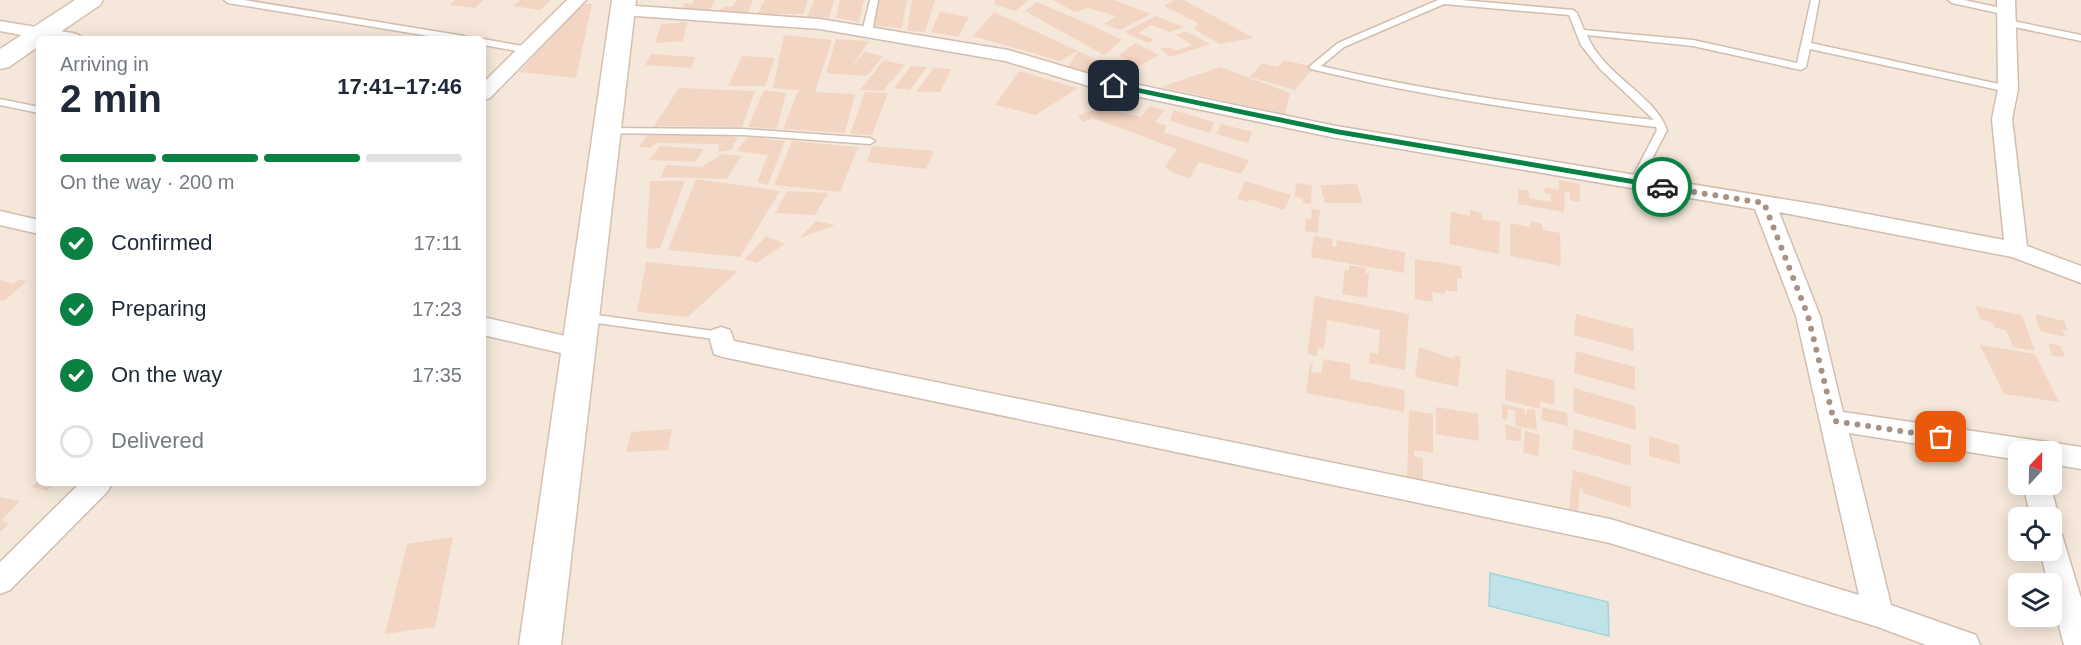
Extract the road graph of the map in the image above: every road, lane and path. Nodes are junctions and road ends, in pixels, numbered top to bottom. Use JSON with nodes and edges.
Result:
{"nodes":[{"id":1,"x":91,"y":0,"type":"edge"},
{"id":2,"x":228,"y":0,"type":"edge"},
{"id":3,"x":576,"y":0,"type":"edge"},
{"id":4,"x":874,"y":0,"type":"edge"},
{"id":5,"x":1815,"y":0,"type":"edge"},
{"id":6,"x":1952,"y":0,"type":"edge"},
{"id":7,"x":1444,"y":1,"type":"edge"},
{"id":8,"x":623,"y":5,"type":"edge"},
{"id":9,"x":2007,"y":12,"type":"edge"},
{"id":10,"x":0,"y":26,"type":"edge"},
{"id":11,"x":867,"y":32,"type":"junction"},
{"id":12,"x":1581,"y":32,"type":"junction"},
{"id":13,"x":41,"y":33,"type":"junction"},
{"id":14,"x":36,"y":36,"type":"edge"},
{"id":15,"x":37,"y":36,"type":"edge"},
{"id":16,"x":56,"y":36,"type":"edge"},
{"id":17,"x":446,"y":36,"type":"edge"},
{"id":18,"x":2081,"y":38,"type":"edge"},
{"id":19,"x":486,"y":43,"type":"edge"},
{"id":20,"x":1806,"y":45,"type":"junction"},
{"id":21,"x":528,"y":50,"type":"junction"},
{"id":22,"x":0,"y":61,"type":"edge"},
{"id":23,"x":2008,"y":89,"type":"junction"},
{"id":24,"x":486,"y":91,"type":"edge"},
{"id":25,"x":0,"y":102,"type":"edge"},
{"id":26,"x":36,"y":109,"type":"edge"},
{"id":27,"x":1660,"y":123,"type":"junction"},
{"id":28,"x":606,"y":131,"type":"junction"},
{"id":29,"x":870,"y":141,"type":"dead end"},
{"id":30,"x":1635,"y":182,"type":"junction"},
{"id":31,"x":1764,"y":203,"type":"junction"},
{"id":32,"x":0,"y":218,"type":"edge"},
{"id":33,"x":36,"y":226,"type":"edge"},
{"id":34,"x":2016,"y":250,"type":"junction"},
{"id":35,"x":2081,"y":275,"type":"edge"},
{"id":36,"x":486,"y":326,"type":"edge"},
{"id":37,"x":580,"y":332,"type":"junction"},
{"id":38,"x":708,"y":333,"type":"joint"},
{"id":39,"x":1834,"y":421,"type":"junction"},
{"id":40,"x":2008,"y":447,"type":"edge"},
{"id":41,"x":2062,"y":455,"type":"edge"},
{"id":42,"x":2081,"y":458,"type":"edge"},
{"id":43,"x":95,"y":486,"type":"edge"},
{"id":44,"x":2057,"y":561,"type":"edge"},
{"id":45,"x":0,"y":581,"type":"edge"},
{"id":46,"x":1878,"y":614,"type":"junction"},
{"id":47,"x":540,"y":645,"type":"edge"},
{"id":48,"x":1965,"y":645,"type":"edge"},
{"id":49,"x":2079,"y":645,"type":"edge"}],
"edges":[{"from":1,"to":13,"type":"main road"},
{"from":2,"to":17,"type":"lane"},
{"from":3,"to":21,"type":"street"},
{"from":4,"to":11,"type":"lane"},
{"from":5,"to":20,"type":"lane"},
{"from":6,"to":9,"type":"lane"},
{"from":7,"to":12,"type":"lane"},
{"from":7,"to":27,"type":"lane"},
{"from":8,"to":11,"type":"street"},
{"from":8,"to":28,"type":"main road"},
{"from":9,"to":18,"type":"lane"},
{"from":9,"to":23,"type":"street"},
{"from":10,"to":13,"type":"street"},
{"from":11,"to":30,"type":"street"},
{"from":12,"to":20,"type":"lane"},
{"from":12,"to":27,"type":"lane"},
{"from":13,"to":15,"type":"main road"},
{"from":13,"to":16,"type":"street"},
{"from":14,"to":22,"type":"main road"},
{"from":19,"to":21,"type":"lane"},
{"from":20,"to":23,"type":"lane"},
{"from":21,"to":24,"type":"street"},
{"from":23,"to":34,"type":"street"},
{"from":25,"to":26,"type":"lane"},
{"from":27,"to":30,"type":"lane"},
{"from":28,"to":29,"type":"lane"},
{"from":28,"to":37,"type":"main road"},
{"from":30,"to":31,"type":"street"},
{"from":31,"to":34,"type":"street"},
{"from":31,"to":39,"type":"street"},
{"from":32,"to":33,"type":"street"},
{"from":34,"to":35,"type":"street"},
{"from":36,"to":37,"type":"street"},
{"from":37,"to":38,"type":"lane"},
{"from":37,"to":47,"type":"main road"},
{"from":38,"to":46,"type":"street"},
{"from":39,"to":40,"type":"street"},
{"from":39,"to":46,"type":"street"},
{"from":41,"to":42,"type":"street"},
{"from":43,"to":45,"type":"street"},
{"from":44,"to":49,"type":"street"},
{"from":46,"to":48,"type":"street"}]}
